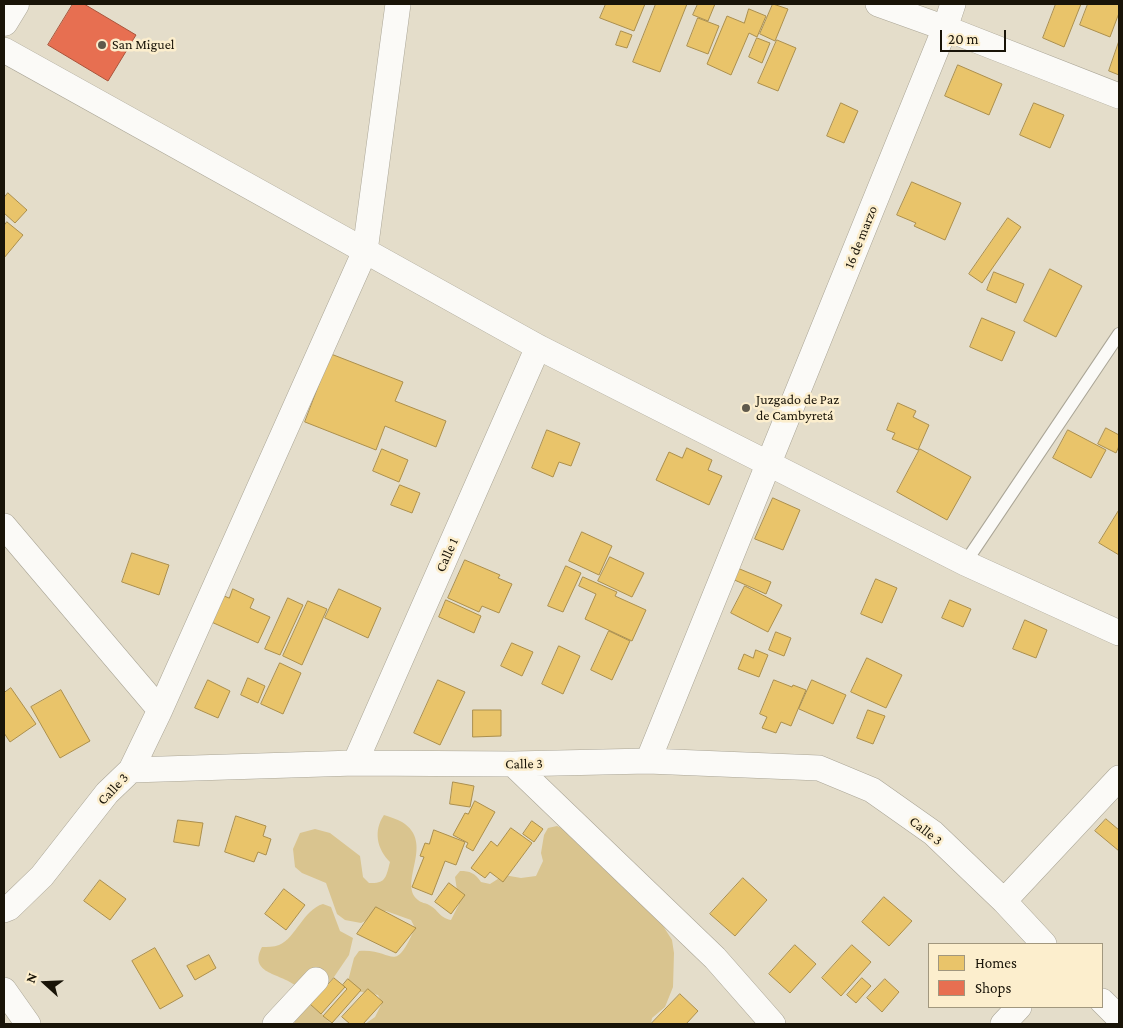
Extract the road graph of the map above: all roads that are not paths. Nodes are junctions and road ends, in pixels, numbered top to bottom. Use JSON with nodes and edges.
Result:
{"nodes":[{"id":1,"x":15,"y":4,"type":"edge"},
{"id":2,"x":398,"y":4,"type":"edge"},
{"id":3,"x":878,"y":4,"type":"edge"},
{"id":4,"x":953,"y":4,"type":"edge"},
{"id":5,"x":4,"y":22,"type":"edge"},
{"id":6,"x":945,"y":28,"type":"junction"},
{"id":7,"x":4,"y":50,"type":"edge"},
{"id":8,"x":1119,"y":96,"type":"edge"},
{"id":9,"x":365,"y":251,"type":"junction"},
{"id":10,"x":1119,"y":334,"type":"edge"},
{"id":11,"x":538,"y":347,"type":"junction"},
{"id":12,"x":768,"y":467,"type":"junction"},
{"id":13,"x":4,"y":526,"type":"edge"},
{"id":14,"x":965,"y":563,"type":"junction"},
{"id":15,"x":1119,"y":633,"type":"edge"},
{"id":16,"x":160,"y":710,"type":"junction"},
{"id":17,"x":648,"y":761,"type":"junction"},
{"id":18,"x":355,"y":763,"type":"junction"},
{"id":19,"x":512,"y":764,"type":"junction"},
{"id":20,"x":131,"y":770,"type":"junction"},
{"id":21,"x":1119,"y":778,"type":"edge"},
{"id":22,"x":1004,"y":901,"type":"junction"},
{"id":23,"x":4,"y":910,"type":"edge"},
{"id":24,"x":1043,"y":943,"type":"edge"},
{"id":25,"x":316,"y":980,"type":"dead end"},
{"id":26,"x":4,"y":990,"type":"edge"},
{"id":27,"x":1103,"y":1002,"type":"edge"},
{"id":28,"x":1018,"y":1008,"type":"edge"},
{"id":29,"x":1119,"y":1018,"type":"edge"},
{"id":30,"x":28,"y":1024,"type":"edge"},
{"id":31,"x":276,"y":1024,"type":"edge"},
{"id":32,"x":773,"y":1024,"type":"edge"},
{"id":33,"x":1003,"y":1024,"type":"edge"}],
"edges":[{"from":1,"to":5,"type":"main road"},
{"from":2,"to":9,"type":"street"},
{"from":3,"to":6,"type":"street"},
{"from":4,"to":6,"type":"street","name":"16 de marzo"},
{"from":6,"to":8,"type":"street"},
{"from":6,"to":12,"type":"street","name":"16 de marzo"},
{"from":7,"to":9,"type":"street"},
{"from":9,"to":11,"type":"street"},
{"from":9,"to":16,"type":"street"},
{"from":10,"to":14,"type":"lane"},
{"from":11,"to":12,"type":"street"},
{"from":11,"to":18,"type":"street","name":"Calle 1"},
{"from":12,"to":14,"type":"street"},
{"from":12,"to":17,"type":"street","name":"16 de marzo"},
{"from":13,"to":16,"type":"street"},
{"from":14,"to":15,"type":"street"},
{"from":16,"to":20,"type":"street"},
{"from":17,"to":19,"type":"street","name":"Calle 3"},
{"from":17,"to":22,"type":"street","name":"Calle 3"},
{"from":18,"to":19,"type":"street","name":"Calle 3"},
{"from":18,"to":20,"type":"street","name":"Calle 3"},
{"from":19,"to":32,"type":"street"},
{"from":20,"to":23,"type":"street","name":"Calle 3"},
{"from":21,"to":22,"type":"street"},
{"from":22,"to":24,"type":"street","name":"Calle 3"},
{"from":25,"to":31,"type":"street"},
{"from":26,"to":30,"type":"street"},
{"from":27,"to":29,"type":"street"},
{"from":28,"to":33,"type":"street"}]}
